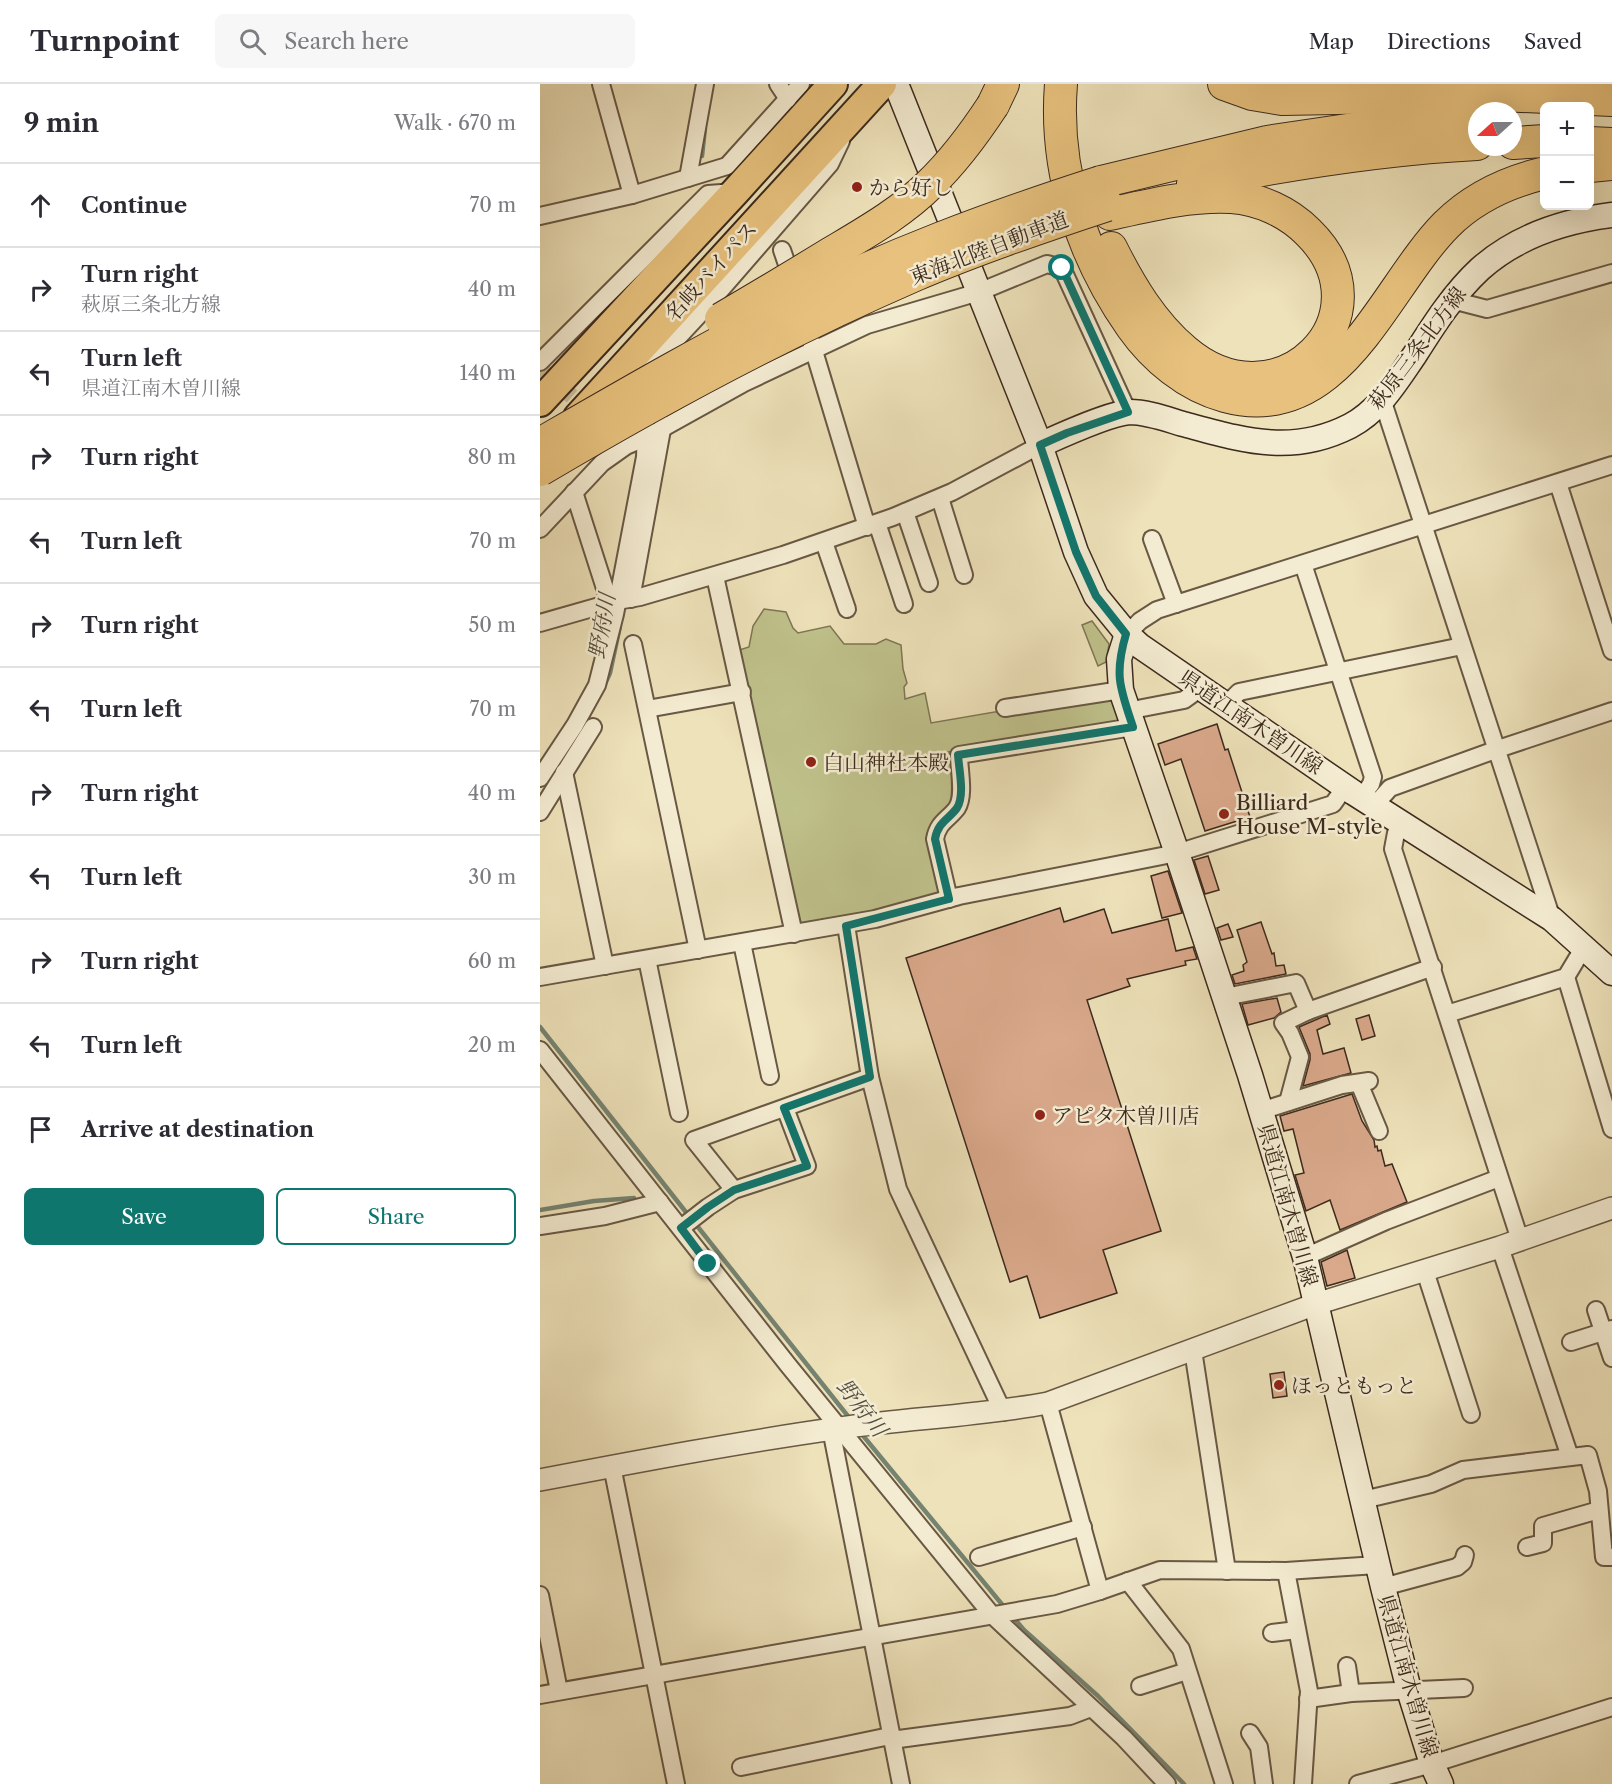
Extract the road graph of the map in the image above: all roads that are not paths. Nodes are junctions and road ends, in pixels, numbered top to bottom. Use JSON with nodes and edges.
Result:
{"nodes":[{"id":1,"x":601,"y":84,"type":"edge"},
{"id":2,"x":705,"y":84,"type":"edge"},
{"id":3,"x":778,"y":84,"type":"edge"},
{"id":4,"x":801,"y":84,"type":"edge"},
{"id":5,"x":833,"y":84,"type":"edge"},
{"id":6,"x":882,"y":84,"type":"edge"},
{"id":7,"x":896,"y":84,"type":"edge"},
{"id":8,"x":1061,"y":84,"type":"edge"},
{"id":9,"x":1080,"y":84,"type":"edge"},
{"id":10,"x":1224,"y":84,"type":"edge"},
{"id":11,"x":998,"y":94,"type":"edge"},
{"id":12,"x":788,"y":99,"type":"junction"},
{"id":13,"x":1612,"y":100,"type":"edge"},
{"id":14,"x":1540,"y":116,"type":"edge"},
{"id":15,"x":1522,"y":117,"type":"edge"},
{"id":16,"x":1594,"y":117,"type":"edge"},
{"id":17,"x":1612,"y":117,"type":"edge"},
{"id":18,"x":850,"y":118,"type":"junction"},
{"id":19,"x":1468,"y":120,"type":"edge"},
{"id":20,"x":1540,"y":141,"type":"edge"},
{"id":21,"x":1522,"y":142,"type":"edge"},
{"id":22,"x":1594,"y":143,"type":"edge"},
{"id":23,"x":1612,"y":144,"type":"edge"},
{"id":24,"x":1468,"y":145,"type":"edge"},
{"id":25,"x":1612,"y":164,"type":"edge"},
{"id":26,"x":1594,"y":166,"type":"edge"},
{"id":27,"x":1540,"y":174,"type":"edge"},
{"id":28,"x":688,"y":178,"type":"junction"},
{"id":29,"x":735,"y":192,"type":"junction"},
{"id":30,"x":632,"y":195,"type":"junction"},
{"id":31,"x":1106,"y":200,"type":"junction"},
{"id":32,"x":1612,"y":215,"type":"edge"},
{"id":33,"x":540,"y":216,"type":"edge"},
{"id":34,"x":782,"y":250,"type":"dead end"},
{"id":35,"x":1612,"y":273,"type":"edge"},
{"id":36,"x":979,"y":292,"type":"junction"},
{"id":37,"x":1452,"y":300,"type":"junction"},
{"id":38,"x":813,"y":351,"type":"junction"},
{"id":39,"x":541,"y":362,"type":"edge"},
{"id":40,"x":1382,"y":399,"type":"junction"},
{"id":41,"x":540,"y":402,"type":"edge"},
{"id":42,"x":1128,"y":412,"type":"junction"},
{"id":43,"x":655,"y":427,"type":"junction"},
{"id":44,"x":540,"y":433,"type":"edge"},
{"id":45,"x":540,"y":444,"type":"edge"},
{"id":46,"x":1040,"y":445,"type":"junction"},
{"id":47,"x":540,"y":457,"type":"edge"},
{"id":48,"x":1612,"y":465,"type":"edge"},
{"id":49,"x":540,"y":470,"type":"edge"},
{"id":50,"x":1558,"y":483,"type":"junction"},
{"id":51,"x":540,"y":485,"type":"edge"},
{"id":52,"x":574,"y":492,"type":"junction"},
{"id":53,"x":940,"y":498,"type":"junction"},
{"id":54,"x":905,"y":512,"type":"junction"},
{"id":55,"x":872,"y":525,"type":"junction"},
{"id":56,"x":1423,"y":526,"type":"junction"},
{"id":57,"x":540,"y":529,"type":"edge"},
{"id":58,"x":1152,"y":539,"type":"dead end"},
{"id":59,"x":824,"y":542,"type":"junction"},
{"id":60,"x":1303,"y":564,"type":"junction"},
{"id":61,"x":964,"y":575,"type":"dead end"},
{"id":62,"x":716,"y":576,"type":"junction"},
{"id":63,"x":929,"y":583,"type":"dead end"},
{"id":64,"x":621,"y":601,"type":"junction"},
{"id":65,"x":904,"y":603,"type":"dead end"},
{"id":66,"x":1176,"y":604,"type":"junction"},
{"id":67,"x":847,"y":609,"type":"dead end"},
{"id":68,"x":540,"y":623,"type":"edge"},
{"id":69,"x":1126,"y":634,"type":"junction"},
{"id":70,"x":633,"y":644,"type":"dead end"},
{"id":71,"x":1462,"y":646,"type":"junction"},
{"id":72,"x":1612,"y":651,"type":"edge"},
{"id":73,"x":1338,"y":673,"type":"junction"},
{"id":74,"x":1197,"y":686,"type":"junction"},
{"id":75,"x":742,"y":692,"type":"junction"},
{"id":76,"x":1226,"y":705,"type":"junction"},
{"id":77,"x":1005,"y":708,"type":"dead end"},
{"id":78,"x":647,"y":709,"type":"junction"},
{"id":79,"x":1127,"y":709,"type":"junction"},
{"id":80,"x":1612,"y":711,"type":"edge"},
{"id":81,"x":593,"y":727,"type":"dead end"},
{"id":82,"x":1498,"y":749,"type":"junction"},
{"id":83,"x":564,"y":772,"type":"junction"},
{"id":84,"x":540,"y":778,"type":"edge"},
{"id":85,"x":1360,"y":797,"type":"junction"},
{"id":86,"x":540,"y":812,"type":"edge"},
{"id":87,"x":1401,"y":823,"type":"junction"},
{"id":88,"x":1177,"y":853,"type":"junction"},
{"id":89,"x":949,"y":899,"type":"junction"},
{"id":90,"x":1552,"y":919,"type":"junction"},
{"id":91,"x":846,"y":926,"type":"junction"},
{"id":92,"x":794,"y":934,"type":"junction"},
{"id":93,"x":742,"y":943,"type":"junction"},
{"id":94,"x":1584,"y":947,"type":"junction"},
{"id":95,"x":698,"y":950,"type":"junction"},
{"id":96,"x":647,"y":959,"type":"junction"},
{"id":97,"x":605,"y":966,"type":"junction"},
{"id":98,"x":1433,"y":967,"type":"junction"},
{"id":99,"x":1612,"y":973,"type":"edge"},
{"id":100,"x":540,"y":977,"type":"edge"},
{"id":101,"x":1566,"y":977,"type":"junction"},
{"id":102,"x":1224,"y":997,"type":"junction"},
{"id":103,"x":1308,"y":1011,"type":"junction"},
{"id":104,"x":1447,"y":1014,"type":"junction"},
{"id":105,"x":540,"y":1050,"type":"edge"},
{"id":106,"x":770,"y":1076,"type":"dead end"},
{"id":107,"x":870,"y":1077,"type":"junction"},
{"id":108,"x":1288,"y":1102,"type":"junction"},
{"id":109,"x":784,"y":1108,"type":"junction"},
{"id":110,"x":1261,"y":1111,"type":"junction"},
{"id":111,"x":679,"y":1113,"type":"dead end"},
{"id":112,"x":1612,"y":1129,"type":"edge"},
{"id":113,"x":1378,"y":1131,"type":"dead end"},
{"id":114,"x":1499,"y":1178,"type":"junction"},
{"id":115,"x":734,"y":1190,"type":"junction"},
{"id":116,"x":660,"y":1202,"type":"junction"},
{"id":117,"x":1612,"y":1208,"type":"edge"},
{"id":118,"x":689,"y":1222,"type":"junction"},
{"id":119,"x":540,"y":1226,"type":"edge"},
{"id":120,"x":1510,"y":1243,"type":"junction"},
{"id":121,"x":1305,"y":1257,"type":"junction"},
{"id":122,"x":1425,"y":1271,"type":"junction"},
{"id":123,"x":1316,"y":1304,"type":"junction"},
{"id":124,"x":1596,"y":1310,"type":"dead end"},
{"id":125,"x":1608,"y":1330,"type":"edge"},
{"id":126,"x":1571,"y":1342,"type":"dead end"},
{"id":127,"x":1193,"y":1350,"type":"junction"},
{"id":128,"x":1612,"y":1358,"type":"edge"},
{"id":129,"x":1048,"y":1403,"type":"junction"},
{"id":130,"x":1003,"y":1412,"type":"junction"},
{"id":131,"x":1471,"y":1414,"type":"dead end"},
{"id":132,"x":844,"y":1428,"type":"junction"},
{"id":133,"x":1570,"y":1457,"type":"junction"},
{"id":134,"x":612,"y":1466,"type":"junction"},
{"id":135,"x":540,"y":1480,"type":"edge"},
{"id":136,"x":1363,"y":1500,"type":"junction"},
{"id":137,"x":1599,"y":1510,"type":"junction"},
{"id":138,"x":1083,"y":1527,"type":"junction"},
{"id":139,"x":1527,"y":1547,"type":"dead end"},
{"id":140,"x":1466,"y":1555,"type":"dead end"},
{"id":141,"x":979,"y":1557,"type":"dead end"},
{"id":142,"x":1612,"y":1557,"type":"edge"},
{"id":143,"x":1227,"y":1571,"type":"junction"},
{"id":144,"x":1380,"y":1576,"type":"junction"},
{"id":145,"x":1287,"y":1578,"type":"junction"},
{"id":146,"x":1128,"y":1581,"type":"junction"},
{"id":147,"x":1100,"y":1591,"type":"junction"},
{"id":148,"x":540,"y":1594,"type":"edge"},
{"id":149,"x":1276,"y":1598,"type":"dead end"},
{"id":150,"x":995,"y":1615,"type":"junction"},
{"id":151,"x":1297,"y":1630,"type":"junction"},
{"id":152,"x":1272,"y":1634,"type":"dead end"},
{"id":153,"x":873,"y":1637,"type":"junction"},
{"id":154,"x":1347,"y":1666,"type":"dead end"},
{"id":155,"x":1187,"y":1671,"type":"junction"},
{"id":156,"x":653,"y":1674,"type":"junction"},
{"id":157,"x":1140,"y":1686,"type":"dead end"},
{"id":158,"x":1464,"y":1688,"type":"dead end"},
{"id":159,"x":1409,"y":1690,"type":"junction"},
{"id":160,"x":560,"y":1691,"type":"junction"},
{"id":161,"x":1351,"y":1693,"type":"junction"},
{"id":162,"x":540,"y":1695,"type":"edge"},
{"id":163,"x":1308,"y":1699,"type":"junction"},
{"id":164,"x":1612,"y":1707,"type":"edge"},
{"id":165,"x":1091,"y":1708,"type":"junction"},
{"id":166,"x":1250,"y":1733,"type":"dead end"},
{"id":167,"x":892,"y":1738,"type":"junction"},
{"id":168,"x":741,"y":1767,"type":"dead end"},
{"id":169,"x":1437,"y":1774,"type":"edge"},
{"id":170,"x":676,"y":1784,"type":"edge"},
{"id":171,"x":901,"y":1784,"type":"edge"},
{"id":172,"x":1167,"y":1784,"type":"edge"},
{"id":173,"x":1224,"y":1784,"type":"edge"},
{"id":174,"x":1264,"y":1784,"type":"edge"},
{"id":175,"x":1303,"y":1784,"type":"edge"},
{"id":176,"x":1358,"y":1784,"type":"edge"}],
"edges":[{"from":1,"to":30,"type":"street"},
{"from":2,"to":28,"type":"street"},
{"from":3,"to":12,"type":"street"},
{"from":4,"to":12,"type":"street"},
{"from":5,"to":29,"type":"highway","name":"名岐バイパス"},
{"from":6,"to":18,"type":"highway","name":"名岐バイパス"},
{"from":7,"to":36,"type":"main road","name":"県道江南木曽川線"},
{"from":8,"to":27,"type":"highway"},
{"from":9,"to":31,"type":"highway"},
{"from":10,"to":13,"type":"highway"},
{"from":11,"to":44,"type":"highway","bridge":true},
{"from":12,"to":28,"type":"street"},
{"from":14,"to":15,"type":"highway"},
{"from":16,"to":17,"type":"highway"},
{"from":18,"to":47,"type":"highway","name":"名岐バイパス"},
{"from":18,"to":51,"type":"street"},
{"from":19,"to":31,"type":"highway","name":"東海北陸自動車道"},
{"from":20,"to":21,"type":"highway"},
{"from":22,"to":23,"type":"highway"},
{"from":24,"to":31,"type":"highway","name":"東海北陸自動車道"},
{"from":25,"to":26,"type":"highway"},
{"from":28,"to":30,"type":"street"},
{"from":29,"to":39,"type":"street"},
{"from":29,"to":41,"type":"highway","name":"名岐バイパス"},
{"from":30,"to":33,"type":"street"},
{"from":31,"to":45,"type":"highway","name":"東海北陸自動車道","bridge":true},
{"from":31,"to":49,"type":"highway","name":"東海北陸自動車道","bridge":true},
{"from":32,"to":37,"type":"main road","name":"萩原三条北方線"},
{"from":34,"to":38,"type":"street"},
{"from":35,"to":37,"type":"street"},
{"from":36,"to":38,"type":"street"},
{"from":36,"to":42,"type":"street"},
{"from":36,"to":46,"type":"main road","name":"県道江南木曽川線"},
{"from":37,"to":40,"type":"main road","name":"萩原三条北方線"},
{"from":38,"to":43,"type":"street"},
{"from":38,"to":55,"type":"street"},
{"from":40,"to":42,"type":"main road","name":"萩原三条北方線"},
{"from":40,"to":56,"type":"street"},
{"from":42,"to":46,"type":"main road","name":"萩原三条北方線"},
{"from":43,"to":52,"type":"street"},
{"from":43,"to":64,"type":"street"},
{"from":46,"to":53,"type":"street"},
{"from":46,"to":69,"type":"main road","name":"県道江南木曽川線"},
{"from":48,"to":50,"type":"street"},
{"from":50,"to":56,"type":"street"},
{"from":50,"to":72,"type":"street"},
{"from":52,"to":57,"type":"street"},
{"from":52,"to":64,"type":"street"},
{"from":53,"to":54,"type":"street"},
{"from":53,"to":61,"type":"street"},
{"from":54,"to":55,"type":"street"},
{"from":54,"to":63,"type":"street"},
{"from":55,"to":59,"type":"street"},
{"from":55,"to":65,"type":"street"},
{"from":56,"to":60,"type":"street"},
{"from":56,"to":71,"type":"street"},
{"from":58,"to":66,"type":"street"},
{"from":59,"to":62,"type":"street"},
{"from":59,"to":67,"type":"street"},
{"from":60,"to":66,"type":"street"},
{"from":60,"to":73,"type":"street"},
{"from":62,"to":64,"type":"street"},
{"from":62,"to":75,"type":"street"},
{"from":64,"to":68,"type":"street"},
{"from":64,"to":84,"type":"street"},
{"from":66,"to":69,"type":"street"},
{"from":69,"to":74,"type":"main road","name":"県道江南木曽川線"},
{"from":69,"to":79,"type":"main road","name":"県道江南木曽川線"},
{"from":70,"to":78,"type":"street"},
{"from":71,"to":73,"type":"street"},
{"from":71,"to":82,"type":"street"},
{"from":73,"to":76,"type":"street"},
{"from":73,"to":85,"type":"street"},
{"from":74,"to":76,"type":"main road","name":"県道江南木曽川線"},
{"from":74,"to":79,"type":"street"},
{"from":75,"to":78,"type":"street"},
{"from":75,"to":92,"type":"street"},
{"from":76,"to":85,"type":"main road","name":"県道江南木曽川線"},
{"from":77,"to":79,"type":"street"},
{"from":78,"to":95,"type":"street"},
{"from":79,"to":88,"type":"main road","name":"県道江南木曽川線"},
{"from":79,"to":89,"type":"street"},
{"from":80,"to":82,"type":"street"},
{"from":81,"to":83,"type":"street"},
{"from":82,"to":85,"type":"street"},
{"from":82,"to":90,"type":"street"},
{"from":83,"to":86,"type":"street"},
{"from":83,"to":97,"type":"street"},
{"from":85,"to":87,"type":"main road","name":"県道江南木曽川線"},
{"from":85,"to":88,"type":"street"},
{"from":87,"to":90,"type":"main road","name":"県道江南木曽川線"},
{"from":87,"to":98,"type":"street"},
{"from":88,"to":89,"type":"street"},
{"from":88,"to":102,"type":"main road","name":"県道江南木曽川線"},
{"from":89,"to":91,"type":"street"},
{"from":90,"to":94,"type":"main road","name":"県道江南木曽川線"},
{"from":91,"to":92,"type":"street"},
{"from":91,"to":107,"type":"street"},
{"from":92,"to":93,"type":"street"},
{"from":93,"to":95,"type":"street"},
{"from":93,"to":106,"type":"street"},
{"from":94,"to":99,"type":"main road","name":"県道江南木曽川線"},
{"from":94,"to":101,"type":"street"},
{"from":95,"to":96,"type":"street"},
{"from":96,"to":97,"type":"street"},
{"from":96,"to":111,"type":"street"},
{"from":97,"to":100,"type":"street"},
{"from":98,"to":103,"type":"street"},
{"from":98,"to":104,"type":"street"},
{"from":101,"to":104,"type":"street"},
{"from":101,"to":112,"type":"street"},
{"from":102,"to":103,"type":"street"},
{"from":102,"to":110,"type":"main road","name":"県道江南木曽川線"},
{"from":103,"to":108,"type":"street"},
{"from":104,"to":114,"type":"street"},
{"from":105,"to":116,"type":"street"},
{"from":107,"to":109,"type":"street"},
{"from":107,"to":130,"type":"street"},
{"from":108,"to":110,"type":"street"},
{"from":108,"to":113,"type":"street"},
{"from":109,"to":115,"type":"street"},
{"from":109,"to":115,"type":"street"},
{"from":110,"to":121,"type":"main road","name":"県道江南木曽川線"},
{"from":114,"to":120,"type":"street"},
{"from":114,"to":121,"type":"street"},
{"from":115,"to":118,"type":"street"},
{"from":116,"to":118,"type":"street"},
{"from":116,"to":119,"type":"street"},
{"from":117,"to":120,"type":"street"},
{"from":118,"to":132,"type":"street"},
{"from":120,"to":122,"type":"street"},
{"from":120,"to":133,"type":"street"},
{"from":121,"to":123,"type":"main road","name":"県道江南木曽川線"},
{"from":122,"to":123,"type":"street"},
{"from":122,"to":131,"type":"street"},
{"from":123,"to":127,"type":"street"},
{"from":123,"to":136,"type":"main road","name":"県道江南木曽川線"},
{"from":124,"to":125,"type":"street"},
{"from":125,"to":126,"type":"street"},
{"from":125,"to":128,"type":"street"},
{"from":127,"to":129,"type":"street"},
{"from":127,"to":143,"type":"street"},
{"from":129,"to":130,"type":"street"},
{"from":129,"to":138,"type":"street"},
{"from":130,"to":132,"type":"street"},
{"from":132,"to":134,"type":"street"},
{"from":132,"to":150,"type":"street"},
{"from":132,"to":153,"type":"street"},
{"from":133,"to":136,"type":"street"},
{"from":133,"to":137,"type":"street"},
{"from":134,"to":135,"type":"street"},
{"from":134,"to":156,"type":"street"},
{"from":136,"to":144,"type":"main road","name":"県道江南木曽川線"},
{"from":137,"to":139,"type":"street"},
{"from":137,"to":142,"type":"street"},
{"from":138,"to":141,"type":"street"},
{"from":138,"to":147,"type":"street"},
{"from":140,"to":144,"type":"street"},
{"from":143,"to":145,"type":"street"},
{"from":143,"to":146,"type":"street"},
{"from":144,"to":145,"type":"street"},
{"from":144,"to":159,"type":"main road","name":"県道江南木曽川線"},
{"from":145,"to":149,"type":"street"},
{"from":145,"to":151,"type":"street"},
{"from":146,"to":147,"type":"street"},
{"from":146,"to":155,"type":"street"},
{"from":147,"to":150,"type":"street"},
{"from":148,"to":160,"type":"street"},
{"from":150,"to":153,"type":"street"},
{"from":150,"to":165,"type":"street"},
{"from":151,"to":152,"type":"street"},
{"from":151,"to":163,"type":"street"},
{"from":153,"to":156,"type":"street"},
{"from":153,"to":167,"type":"street"},
{"from":154,"to":161,"type":"street"},
{"from":155,"to":157,"type":"street"},
{"from":155,"to":173,"type":"street"},
{"from":156,"to":160,"type":"street"},
{"from":156,"to":170,"type":"street"},
{"from":158,"to":159,"type":"street"},
{"from":159,"to":161,"type":"street"},
{"from":159,"to":169,"type":"main road","name":"県道江南木曽川線"},
{"from":160,"to":162,"type":"street"},
{"from":161,"to":163,"type":"street"},
{"from":163,"to":175,"type":"street"},
{"from":164,"to":169,"type":"street"},
{"from":165,"to":167,"type":"street"},
{"from":165,"to":172,"type":"street"},
{"from":166,"to":174,"type":"street"},
{"from":167,"to":168,"type":"street"},
{"from":167,"to":171,"type":"street"},
{"from":169,"to":176,"type":"street"}]}
